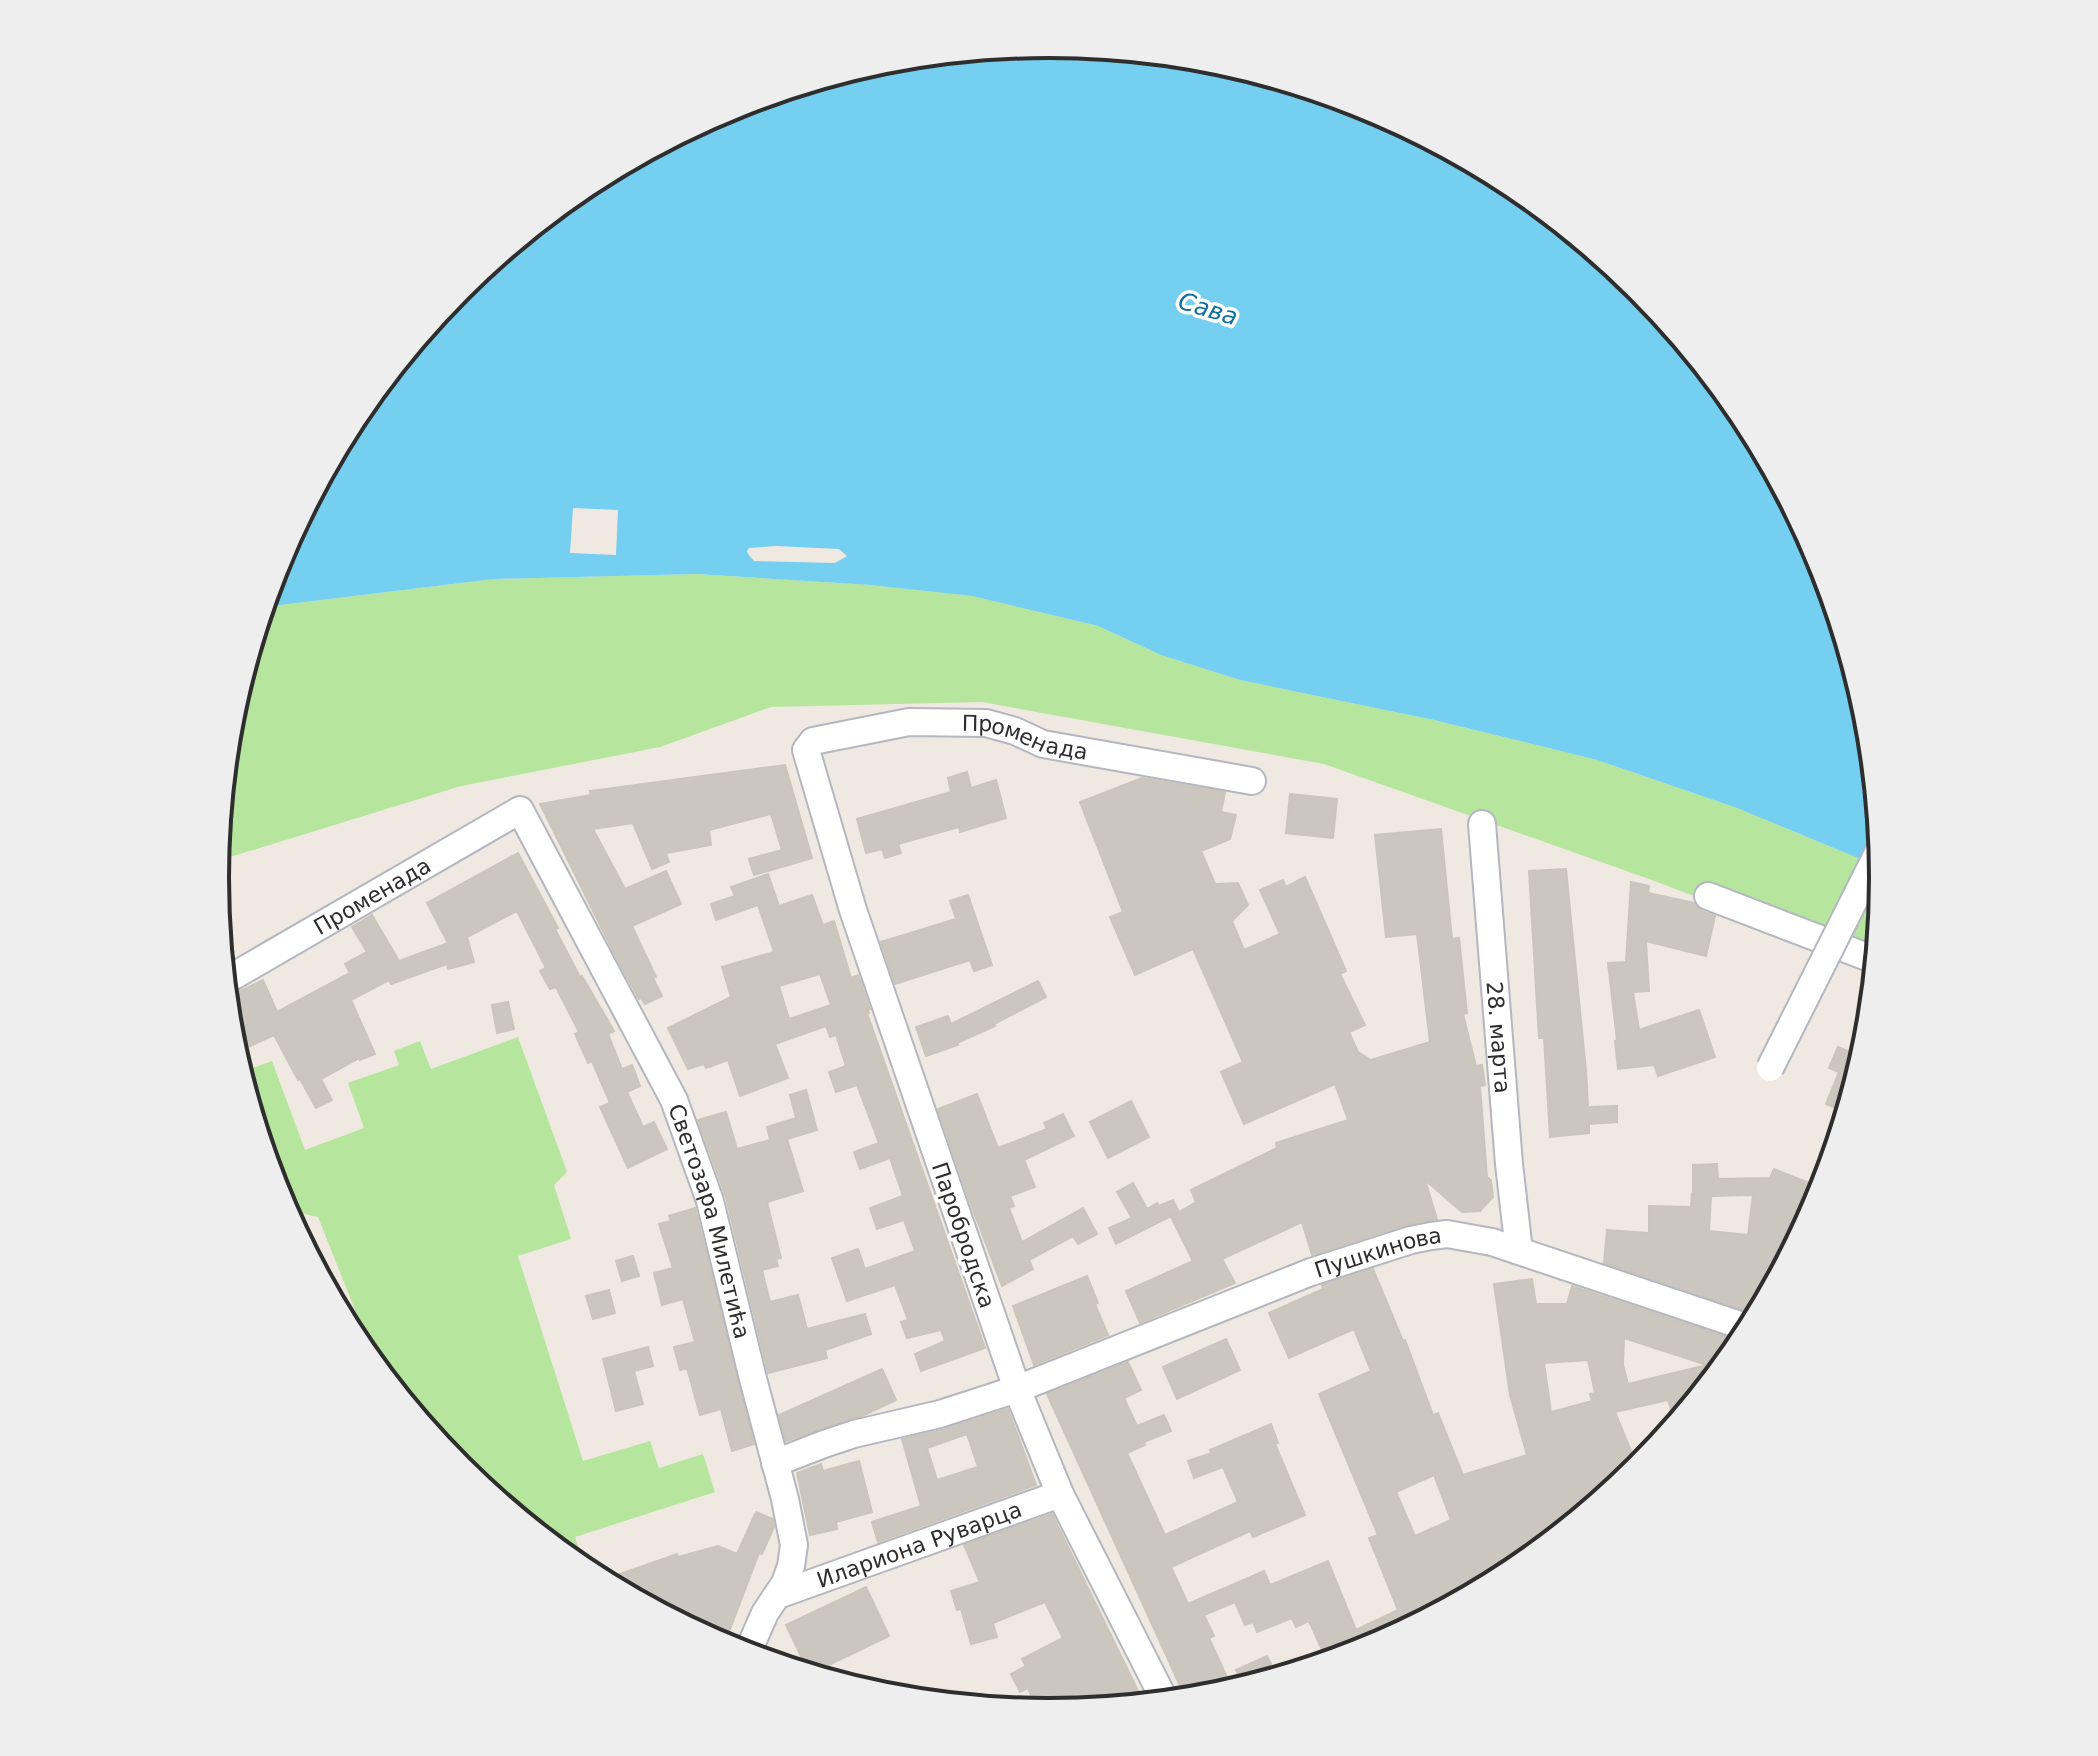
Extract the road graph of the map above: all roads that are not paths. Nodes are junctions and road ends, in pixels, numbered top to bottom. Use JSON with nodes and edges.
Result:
{"nodes":[{"id":1,"x":806,"y":753,"type":"joint"},
{"id":2,"x":1252,"y":781,"type":"dead end"},
{"id":3,"x":520,"y":810,"type":"joint"},
{"id":4,"x":1482,"y":824,"type":"dead end"},
{"id":5,"x":1869,"y":871,"type":"edge"},
{"id":6,"x":1708,"y":896,"type":"dead end"},
{"id":7,"x":1865,"y":956,"type":"edge"},
{"id":8,"x":235,"y":975,"type":"edge"},
{"id":9,"x":1770,"y":1068,"type":"dead end"},
{"id":10,"x":1519,"y":1251,"type":"junction"},
{"id":11,"x":1737,"y":1324,"type":"edge"},
{"id":12,"x":1017,"y":1389,"type":"junction"},
{"id":13,"x":775,"y":1463,"type":"junction"},
{"id":14,"x":1060,"y":1494,"type":"junction"},
{"id":15,"x":778,"y":1595,"type":"junction"},
{"id":16,"x":752,"y":1642,"type":"edge"},
{"id":17,"x":1160,"y":1690,"type":"edge"}],
"edges":[{"from":1,"to":2,"type":"street","name":"Променада"},
{"from":1,"to":12,"type":"street","name":"Паробродска"},
{"from":3,"to":8,"type":"street","name":"Променада"},
{"from":3,"to":13,"type":"street","name":"Светозара Милетића"},
{"from":4,"to":10,"type":"street","name":"28. марта"},
{"from":5,"to":9,"type":"street","bridge":true},
{"from":6,"to":7,"type":"street"},
{"from":10,"to":11,"type":"street","name":"Пушкинова"},
{"from":10,"to":12,"type":"street","name":"Пушкинова"},
{"from":12,"to":13,"type":"street","name":"Пушкинова"},
{"from":12,"to":14,"type":"street","name":"Паробродска"},
{"from":13,"to":15,"type":"street","name":"Светозара Милетића"},
{"from":14,"to":15,"type":"street","name":"Илариона Руварца"},
{"from":14,"to":17,"type":"street","name":"Паробродска"},
{"from":15,"to":16,"type":"street","name":"Светозара Милетића"}]}
